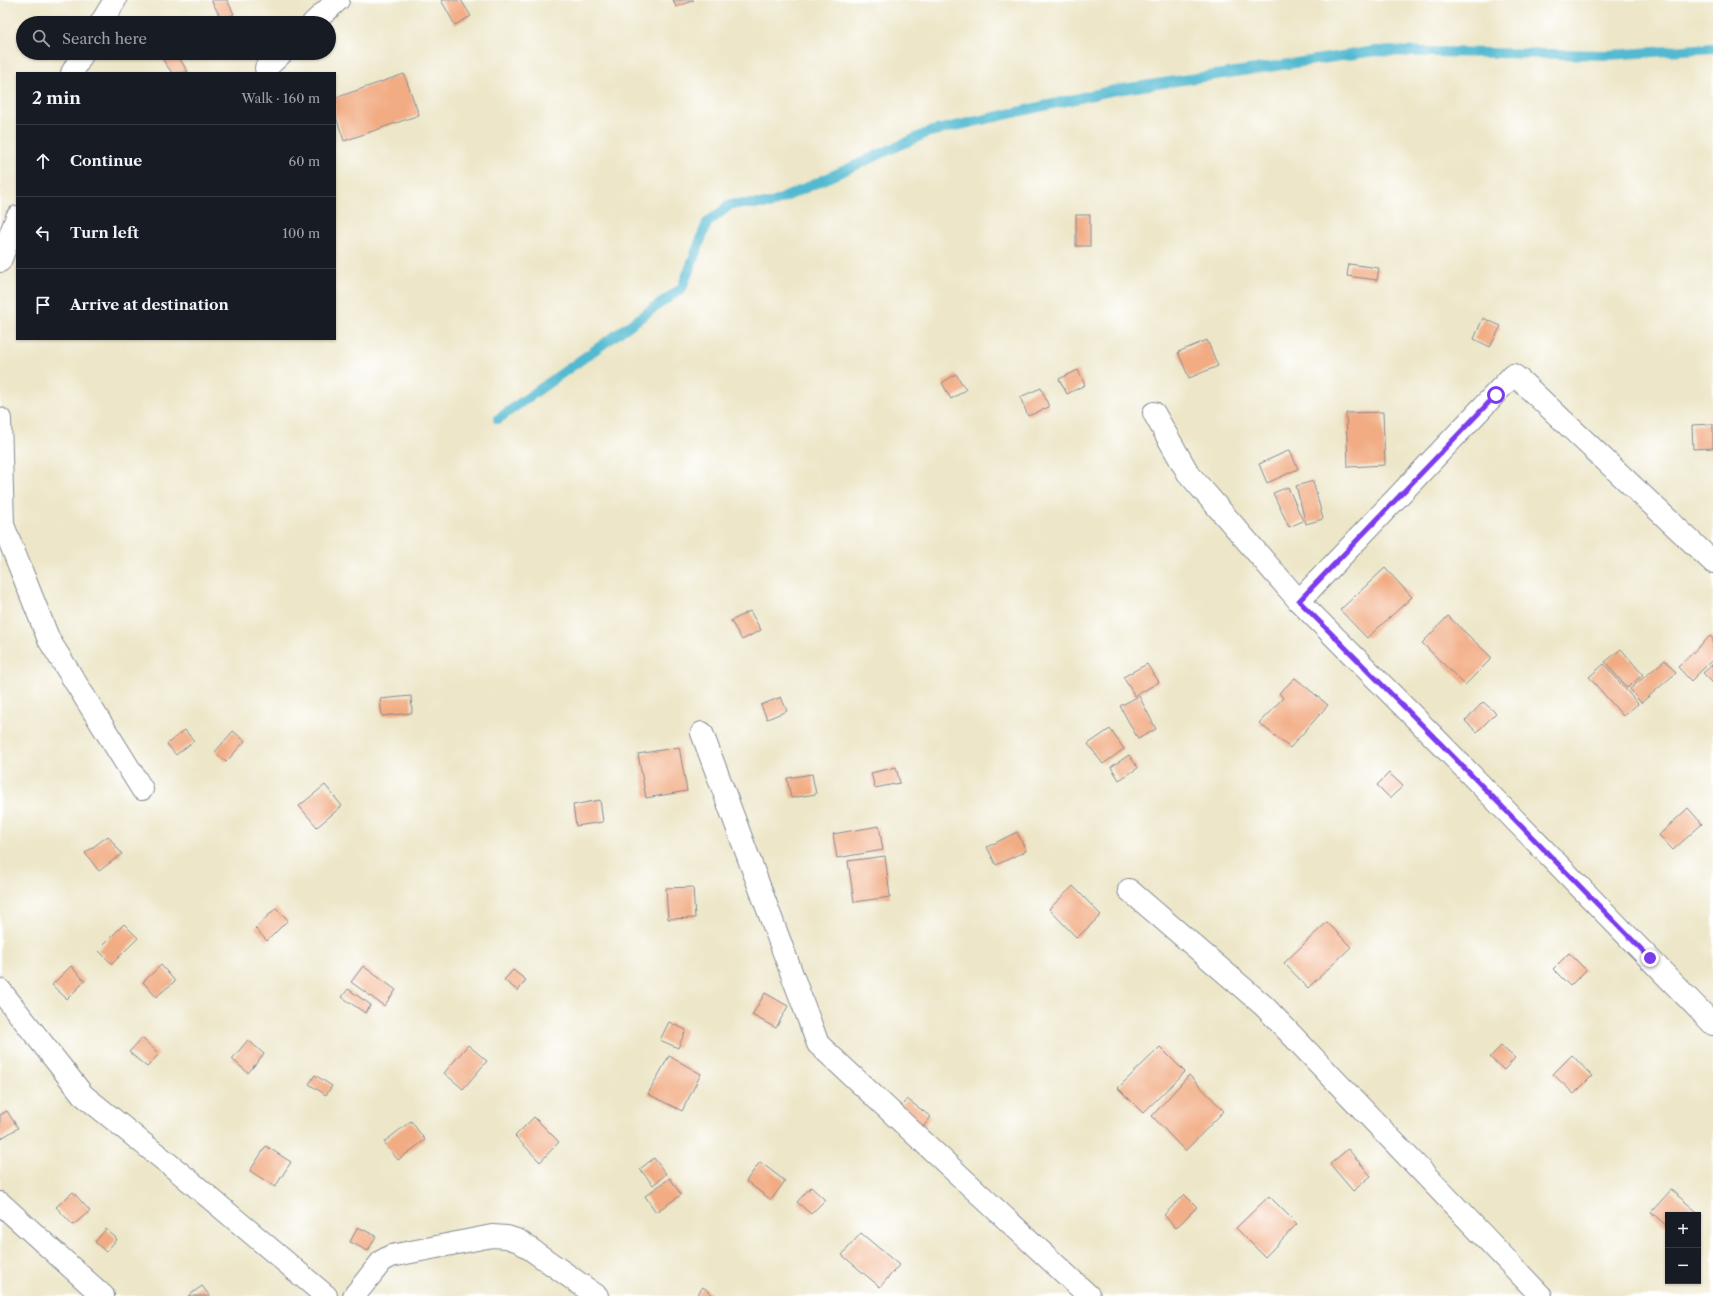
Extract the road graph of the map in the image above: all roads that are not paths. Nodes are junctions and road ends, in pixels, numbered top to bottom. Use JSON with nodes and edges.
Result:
{"nodes":[{"id":1,"x":115,"y":0,"type":"edge"},
{"id":2,"x":338,"y":0,"type":"edge"},
{"id":3,"x":106,"y":16,"type":"edge"},
{"id":4,"x":321,"y":16,"type":"edge"},
{"id":5,"x":79,"y":60,"type":"edge"},
{"id":6,"x":275,"y":60,"type":"edge"},
{"id":7,"x":266,"y":68,"type":"dead end"},
{"id":8,"x":73,"y":72,"type":"edge"},
{"id":9,"x":16,"y":220,"type":"edge"},
{"id":10,"x":0,"y":261,"type":"edge"},
{"id":11,"x":1154,"y":413,"type":"dead end"},
{"id":12,"x":0,"y":419,"type":"edge"},
{"id":13,"x":1713,"y":562,"type":"edge"},
{"id":14,"x":1299,"y":601,"type":"junction"},
{"id":15,"x":702,"y":733,"type":"dead end"},
{"id":16,"x":142,"y":789,"type":"dead end"},
{"id":17,"x":1129,"y":890,"type":"dead end"},
{"id":18,"x":0,"y":990,"type":"edge"},
{"id":19,"x":1713,"y":1024,"type":"edge"},
{"id":20,"x":0,"y":1203,"type":"edge"},
{"id":21,"x":103,"y":1296,"type":"edge"},
{"id":22,"x":326,"y":1296,"type":"edge"},
{"id":23,"x":354,"y":1296,"type":"edge"},
{"id":24,"x":597,"y":1296,"type":"edge"},
{"id":25,"x":1089,"y":1296,"type":"edge"},
{"id":26,"x":1541,"y":1296,"type":"edge"}],
"edges":[{"from":1,"to":3,"type":"street"},
{"from":2,"to":4,"type":"street"},
{"from":5,"to":8,"type":"street"},
{"from":6,"to":7,"type":"street"},
{"from":9,"to":10,"type":"street"},
{"from":11,"to":14,"type":"street"},
{"from":12,"to":16,"type":"street"},
{"from":13,"to":14,"type":"street"},
{"from":14,"to":19,"type":"street"},
{"from":15,"to":25,"type":"street"},
{"from":17,"to":26,"type":"street"},
{"from":18,"to":22,"type":"street"},
{"from":20,"to":21,"type":"street"},
{"from":23,"to":24,"type":"street"}]}
